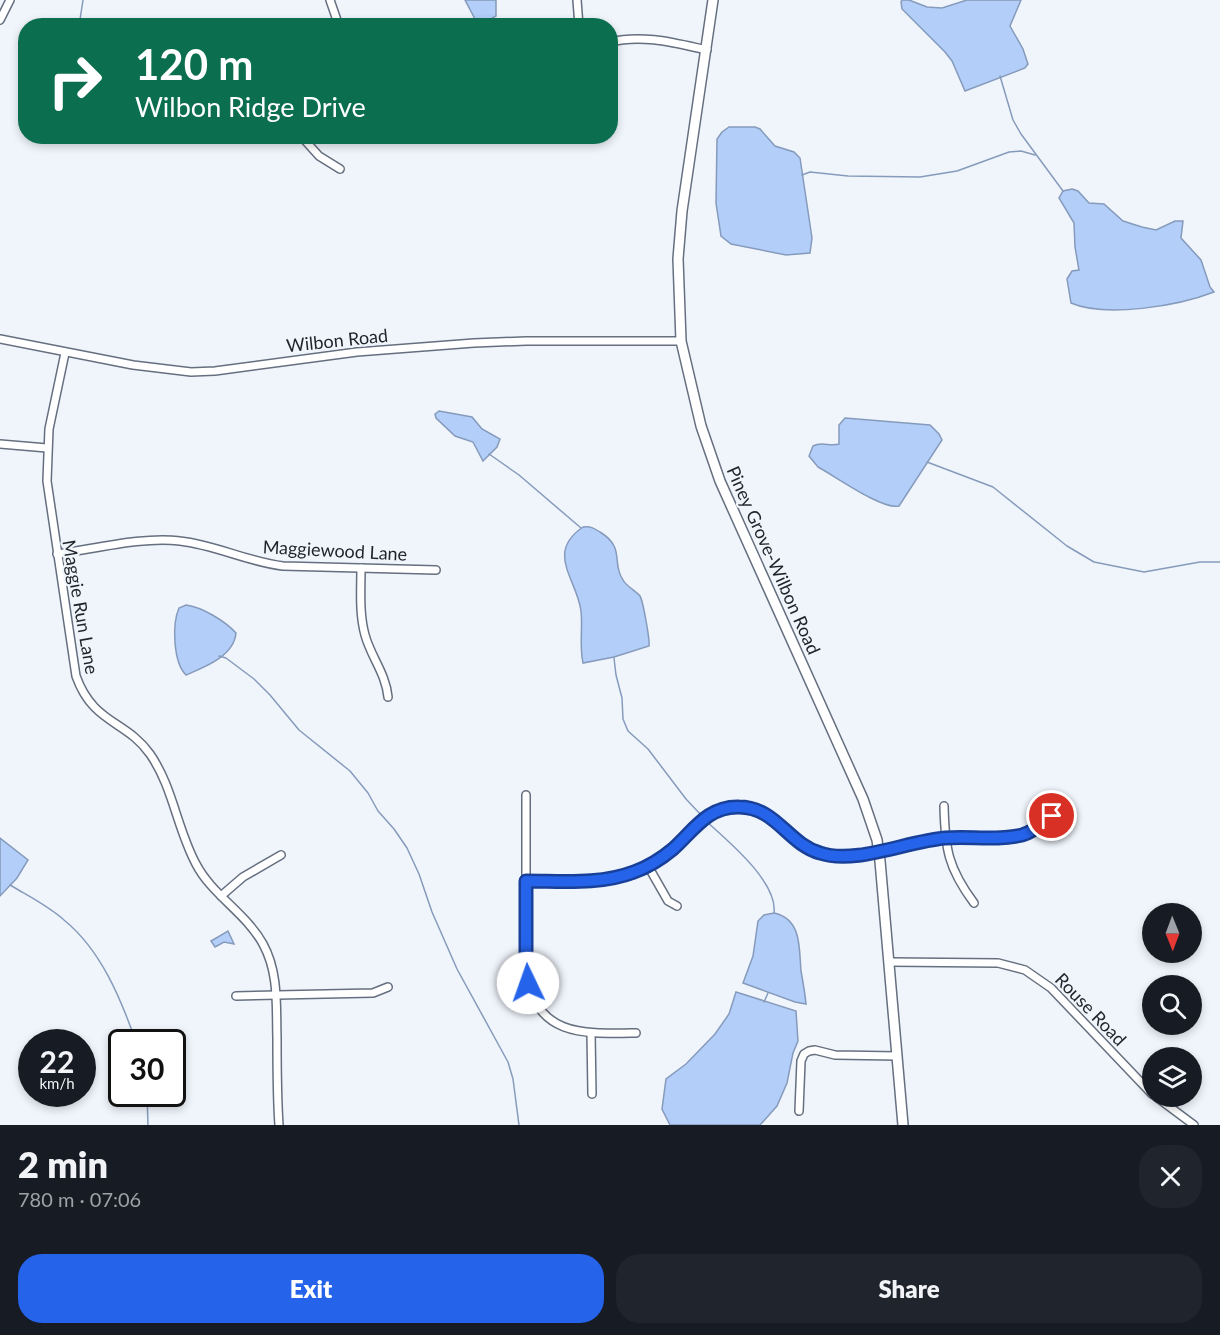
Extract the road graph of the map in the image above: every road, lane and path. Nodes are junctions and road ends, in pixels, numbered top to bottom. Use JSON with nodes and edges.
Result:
{"nodes":[{"id":1,"x":10,"y":0,"type":"edge"},
{"id":2,"x":330,"y":0,"type":"edge"},
{"id":3,"x":577,"y":0,"type":"edge"},
{"id":4,"x":713,"y":0,"type":"edge"},
{"id":5,"x":336,"y":18,"type":"edge"},
{"id":6,"x":578,"y":18,"type":"edge"},
{"id":7,"x":0,"y":20,"type":"edge"},
{"id":8,"x":618,"y":41,"type":"edge"},
{"id":9,"x":707,"y":50,"type":"junction"},
{"id":10,"x":308,"y":144,"type":"edge"},
{"id":11,"x":340,"y":169,"type":"dead end"},
{"id":12,"x":0,"y":339,"type":"edge"},
{"id":13,"x":681,"y":341,"type":"junction"},
{"id":14,"x":65,"y":353,"type":"junction"},
{"id":15,"x":0,"y":444,"type":"edge"},
{"id":16,"x":47,"y":448,"type":"junction"},
{"id":17,"x":57,"y":554,"type":"junction"},
{"id":18,"x":361,"y":568,"type":"junction"},
{"id":19,"x":436,"y":570,"type":"dead end"},
{"id":20,"x":388,"y":697,"type":"dead end"},
{"id":21,"x":526,"y":795,"type":"dead end"},
{"id":22,"x":944,"y":806,"type":"dead end"},
{"id":23,"x":1063,"y":806,"type":"dead end"},
{"id":24,"x":945,"y":838,"type":"junction"},
{"id":25,"x":879,"y":850,"type":"junction"},
{"id":26,"x":281,"y":855,"type":"dead end"},
{"id":27,"x":648,"y":866,"type":"junction"},
{"id":28,"x":526,"y":881,"type":"junction"},
{"id":29,"x":221,"y":896,"type":"junction"},
{"id":30,"x":974,"y":903,"type":"dead end"},
{"id":31,"x":677,"y":906,"type":"dead end"},
{"id":32,"x":890,"y":962,"type":"junction"},
{"id":33,"x":388,"y":987,"type":"dead end"},
{"id":34,"x":276,"y":995,"type":"junction"},
{"id":35,"x":236,"y":996,"type":"dead end"},
{"id":36,"x":636,"y":1033,"type":"dead end"},
{"id":37,"x":591,"y":1034,"type":"junction"},
{"id":38,"x":897,"y":1056,"type":"junction"},
{"id":39,"x":1142,"y":1082,"type":"edge"},
{"id":40,"x":592,"y":1094,"type":"dead end"},
{"id":41,"x":1170,"y":1107,"type":"edge"},
{"id":42,"x":799,"y":1111,"type":"dead end"},
{"id":43,"x":279,"y":1125,"type":"edge"},
{"id":44,"x":903,"y":1125,"type":"edge"},
{"id":45,"x":1194,"y":1125,"type":"edge"}],
"edges":[{"from":1,"to":7,"type":"street"},
{"from":2,"to":5,"type":"street"},
{"from":3,"to":6,"type":"street"},
{"from":4,"to":9,"type":"street","name":"Piney Grove-Wilbon Road"},
{"from":8,"to":9,"type":"street"},
{"from":9,"to":13,"type":"street","name":"Piney Grove-Wilbon Road"},
{"from":10,"to":11,"type":"street"},
{"from":12,"to":14,"type":"street","name":"Wilbon Road"},
{"from":13,"to":14,"type":"street","name":"Wilbon Road"},
{"from":13,"to":25,"type":"street","name":"Piney Grove-Wilbon Road"},
{"from":14,"to":16,"type":"street","name":"Maggie Run Lane"},
{"from":15,"to":16,"type":"street"},
{"from":16,"to":17,"type":"street","name":"Maggie Run Lane"},
{"from":17,"to":18,"type":"street","name":"Maggiewood Lane"},
{"from":17,"to":29,"type":"street","name":"Maggie Run Lane"},
{"from":18,"to":19,"type":"street","name":"Maggiewood Lane"},
{"from":18,"to":20,"type":"street"},
{"from":21,"to":28,"type":"street"},
{"from":22,"to":24,"type":"street"},
{"from":23,"to":24,"type":"street"},
{"from":24,"to":25,"type":"street"},
{"from":24,"to":30,"type":"street"},
{"from":25,"to":27,"type":"street"},
{"from":25,"to":32,"type":"street","name":"Piney Grove-Wilbon Road"},
{"from":26,"to":29,"type":"street"},
{"from":27,"to":28,"type":"street"},
{"from":27,"to":31,"type":"street"},
{"from":28,"to":37,"type":"street"},
{"from":29,"to":34,"type":"street","name":"Maggie Run Lane"},
{"from":32,"to":38,"type":"street","name":"Piney Grove-Wilbon Road"},
{"from":32,"to":39,"type":"street","name":"Rouse Road"},
{"from":33,"to":34,"type":"street"},
{"from":34,"to":35,"type":"street"},
{"from":34,"to":43,"type":"street","name":"Maggie Run Lane"},
{"from":36,"to":37,"type":"street"},
{"from":37,"to":40,"type":"street"},
{"from":38,"to":42,"type":"street"},
{"from":38,"to":44,"type":"street","name":"Piney Grove-Wilbon Road"},
{"from":41,"to":45,"type":"street","name":"Rouse Road"}]}
